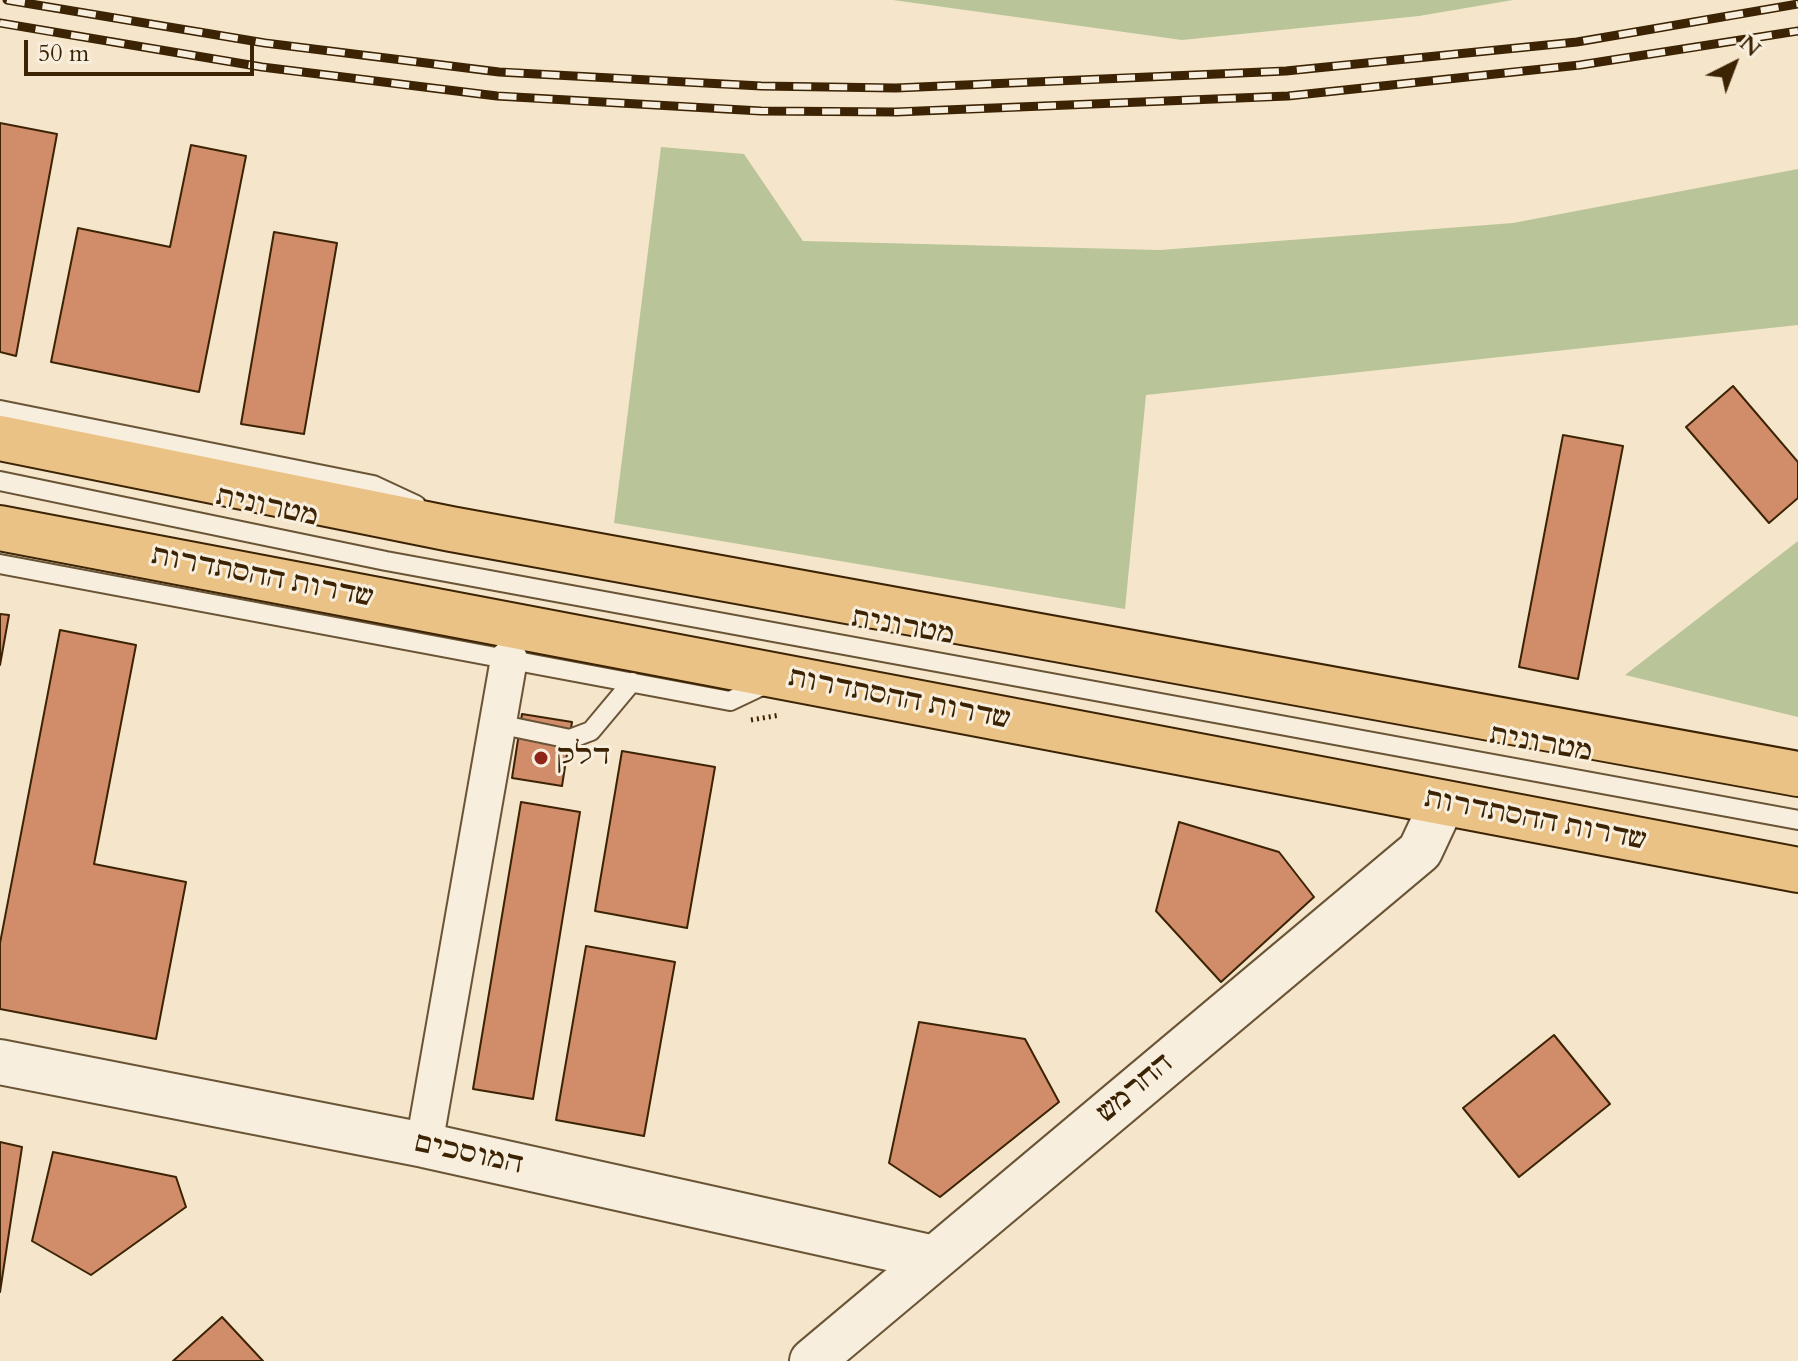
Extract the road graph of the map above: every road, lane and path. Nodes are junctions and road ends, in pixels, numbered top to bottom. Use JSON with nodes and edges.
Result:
{"nodes":[{"id":1,"x":0,"y":410,"type":"edge"},
{"id":2,"x":0,"y":438,"type":"edge"},
{"id":3,"x":0,"y":481,"type":"edge"},
{"id":4,"x":0,"y":528,"type":"edge"},
{"id":5,"x":451,"y":529,"type":"junction"},
{"id":6,"x":0,"y":564,"type":"edge"},
{"id":7,"x":370,"y":599,"type":"junction"},
{"id":8,"x":417,"y":643,"type":"junction"},
{"id":9,"x":509,"y":659,"type":"junction"},
{"id":10,"x":781,"y":677,"type":"junction"},
{"id":11,"x":632,"y":682,"type":"junction"},
{"id":12,"x":498,"y":724,"type":"junction"},
{"id":13,"x":1798,"y":774,"type":"edge"},
{"id":14,"x":1442,"y":804,"type":"junction"},
{"id":15,"x":1798,"y":820,"type":"edge"},
{"id":16,"x":1798,"y":870,"type":"edge"},
{"id":17,"x":0,"y":1062,"type":"edge"},
{"id":18,"x":424,"y":1145,"type":"junction"},
{"id":19,"x":934,"y":1258,"type":"junction"},
{"id":20,"x":812,"y":1361,"type":"edge"}],
"edges":[{"from":1,"to":5,"type":"lane"},
{"from":2,"to":5,"type":"highway"},
{"from":3,"to":15,"type":"lane","name":"מטרונית"},
{"from":4,"to":7,"type":"highway","name":"שדרות ההסתדרות"},
{"from":5,"to":13,"type":"highway"},
{"from":6,"to":8,"type":"lane"},
{"from":7,"to":8,"type":"lane"},
{"from":7,"to":10,"type":"highway","name":"שדרות ההסתדרות"},
{"from":8,"to":9,"type":"lane"},
{"from":9,"to":11,"type":"lane"},
{"from":9,"to":12,"type":"street"},
{"from":10,"to":11,"type":"lane"},
{"from":10,"to":14,"type":"highway","name":"שדרות ההסתדרות"},
{"from":11,"to":12,"type":"lane"},
{"from":12,"to":18,"type":"street"},
{"from":14,"to":16,"type":"highway","name":"שדרות ההסתדרות"},
{"from":14,"to":19,"type":"street","name":"החרמש"},
{"from":17,"to":18,"type":"street","name":"המוסכים"},
{"from":18,"to":19,"type":"street","name":"המוסכים"},
{"from":19,"to":20,"type":"street","name":"החרמש"}]}
